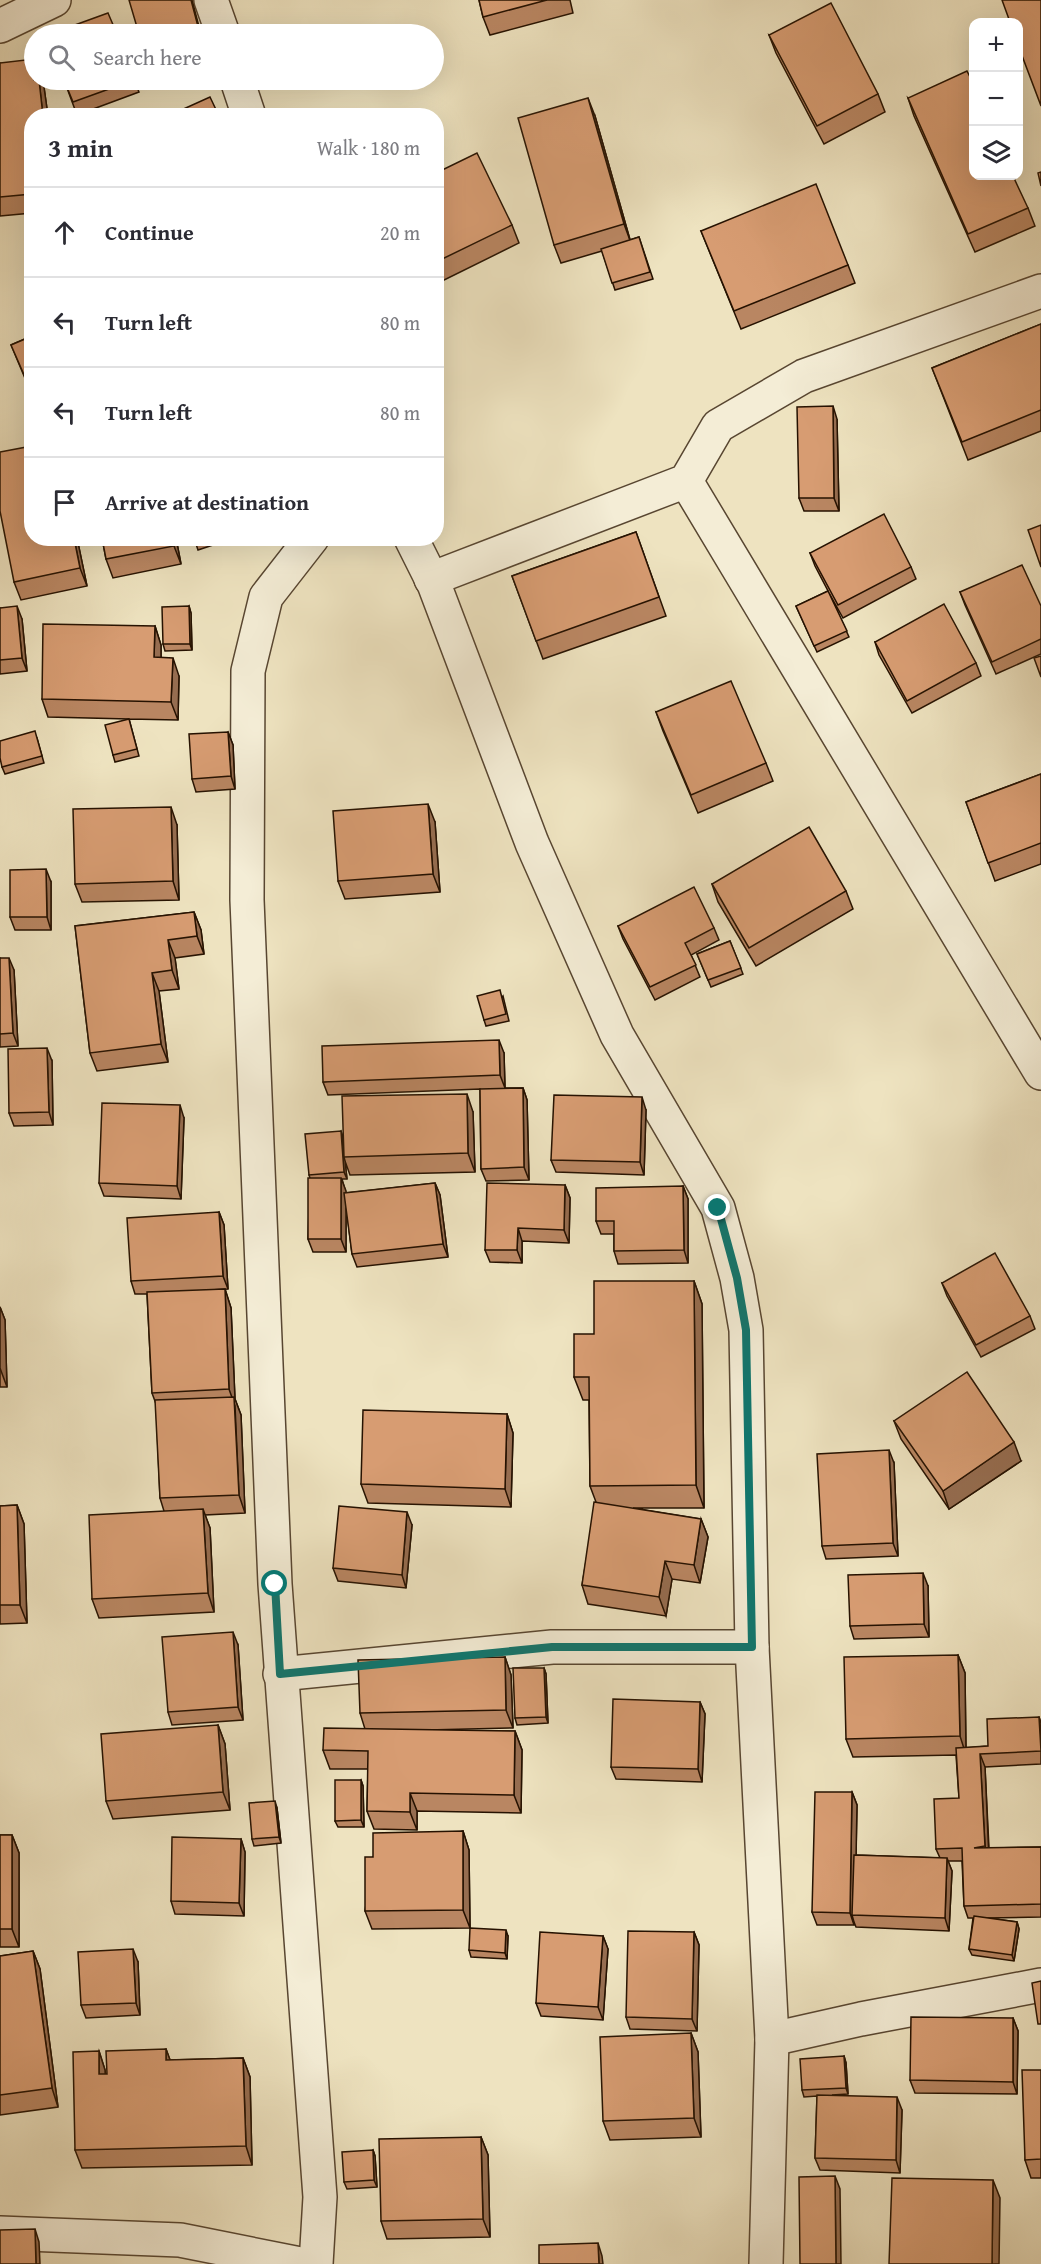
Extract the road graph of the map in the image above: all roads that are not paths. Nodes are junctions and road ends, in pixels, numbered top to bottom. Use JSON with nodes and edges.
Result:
{"nodes":[{"id":1,"x":54,"y":0,"type":"edge"},
{"id":2,"x":211,"y":0,"type":"edge"},
{"id":3,"x":219,"y":24,"type":"edge"},
{"id":4,"x":0,"y":26,"type":"edge"},
{"id":5,"x":240,"y":90,"type":"edge"},
{"id":6,"x":246,"y":108,"type":"edge"},
{"id":7,"x":1041,"y":291,"type":"edge"},
{"id":8,"x":686,"y":481,"type":"junction"},
{"id":9,"x":306,"y":546,"type":"edge"},
{"id":10,"x":415,"y":546,"type":"edge"},
{"id":11,"x":431,"y":579,"type":"junction"},
{"id":12,"x":1041,"y":1073,"type":"edge"},
{"id":13,"x":752,"y":1647,"type":"junction"},
{"id":14,"x":280,"y":1674,"type":"junction"},
{"id":15,"x":1041,"y":1985,"type":"edge"},
{"id":16,"x":772,"y":2039,"type":"junction"},
{"id":17,"x":0,"y":2233,"type":"edge"},
{"id":18,"x":300,"y":2264,"type":"edge"},
{"id":19,"x":316,"y":2264,"type":"edge"},
{"id":20,"x":766,"y":2264,"type":"edge"}],
"edges":[{"from":1,"to":4,"type":"street"},
{"from":2,"to":3,"type":"street"},
{"from":5,"to":6,"type":"street"},
{"from":7,"to":8,"type":"street"},
{"from":8,"to":11,"type":"street"},
{"from":8,"to":12,"type":"street"},
{"from":9,"to":14,"type":"street"},
{"from":10,"to":11,"type":"street"},
{"from":11,"to":13,"type":"street"},
{"from":13,"to":14,"type":"street"},
{"from":13,"to":16,"type":"street"},
{"from":14,"to":19,"type":"street"},
{"from":15,"to":16,"type":"street"},
{"from":16,"to":20,"type":"street"},
{"from":17,"to":18,"type":"street"}]}
